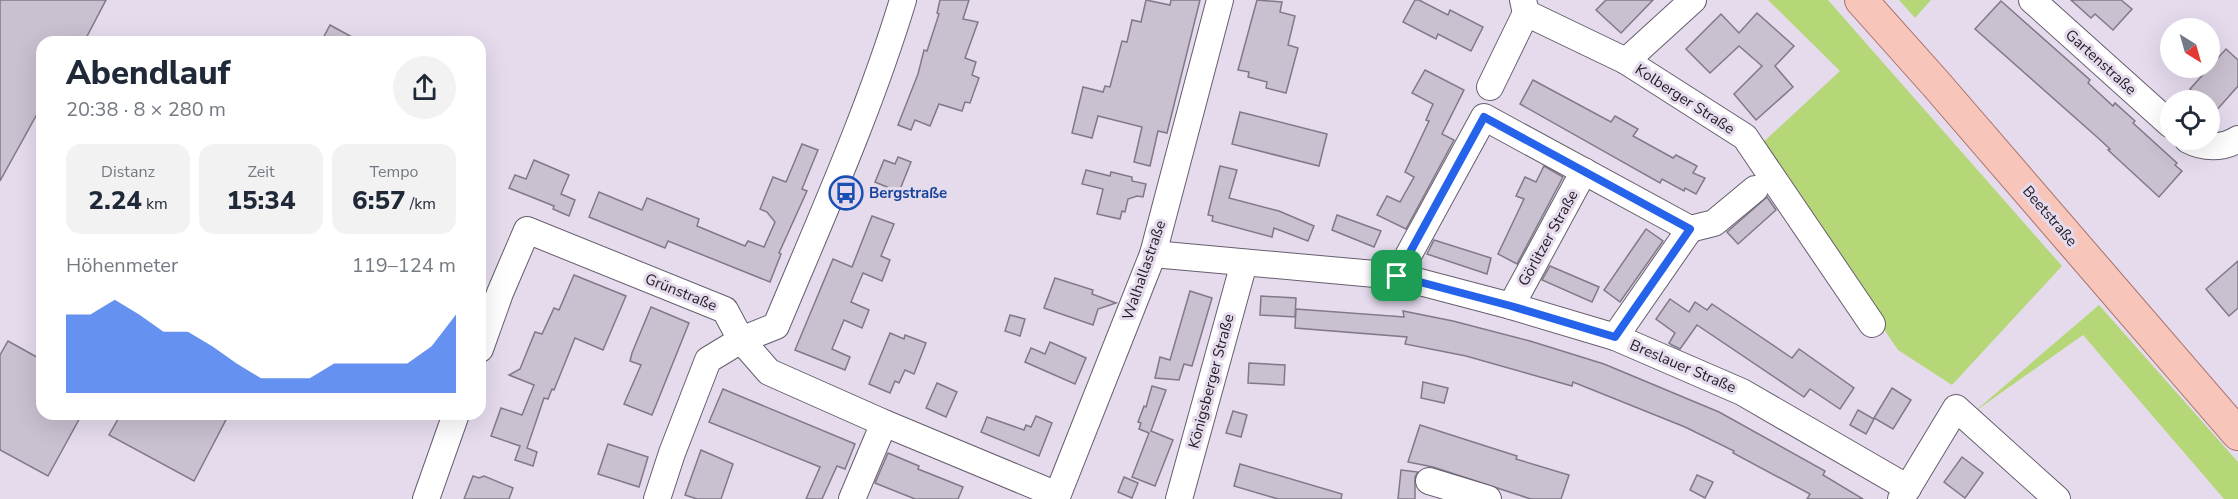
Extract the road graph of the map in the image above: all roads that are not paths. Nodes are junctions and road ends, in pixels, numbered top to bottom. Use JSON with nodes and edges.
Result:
{"nodes":[{"id":1,"x":903,"y":0,"type":"edge"},
{"id":2,"x":1221,"y":0,"type":"edge"},
{"id":3,"x":1693,"y":0,"type":"edge"},
{"id":4,"x":1861,"y":0,"type":"edge"},
{"id":5,"x":2032,"y":0,"type":"edge"},
{"id":6,"x":1525,"y":6,"type":"edge"},
{"id":7,"x":1626,"y":61,"type":"junction"},
{"id":8,"x":1490,"y":87,"type":"dead end"},
{"id":9,"x":2160,"y":115,"type":"edge"},
{"id":10,"x":2238,"y":138,"type":"edge"},
{"id":11,"x":2220,"y":145,"type":"edge"},
{"id":12,"x":1584,"y":171,"type":"junction"},
{"id":13,"x":1755,"y":189,"type":"dead end"},
{"id":14,"x":1690,"y":229,"type":"junction"},
{"id":15,"x":1153,"y":254,"type":"junction"},
{"id":16,"x":1244,"y":263,"type":"junction"},
{"id":17,"x":1397,"y":276,"type":"junction"},
{"id":18,"x":1511,"y":306,"type":"junction"},
{"id":19,"x":1872,"y":324,"type":"dead end"},
{"id":20,"x":486,"y":332,"type":"edge"},
{"id":21,"x":1615,"y":337,"type":"junction"},
{"id":22,"x":741,"y":340,"type":"junction"},
{"id":23,"x":454,"y":420,"type":"edge"},
{"id":24,"x":884,"y":423,"type":"junction"},
{"id":25,"x":2238,"y":434,"type":"edge"},
{"id":26,"x":1429,"y":481,"type":"dead end"},
{"id":27,"x":1904,"y":494,"type":"edge"},
{"id":28,"x":1056,"y":497,"type":"edge"},
{"id":29,"x":426,"y":499,"type":"edge"},
{"id":30,"x":657,"y":499,"type":"edge"},
{"id":31,"x":852,"y":499,"type":"edge"},
{"id":32,"x":1179,"y":499,"type":"edge"},
{"id":33,"x":1488,"y":499,"type":"edge"},
{"id":34,"x":2057,"y":499,"type":"edge"}],
"edges":[{"from":1,"to":22,"type":"street"},
{"from":2,"to":15,"type":"street","name":"Walhallastraße"},
{"from":3,"to":7,"type":"street","name":"Kolberger Straße"},
{"from":4,"to":25,"type":"main road","name":"Beetstraße"},
{"from":5,"to":9,"type":"street","name":"Gartenstraße"},
{"from":6,"to":7,"type":"street","name":"Kolberger Straße"},
{"from":6,"to":8,"type":"street","name":"Kolberger Straße"},
{"from":7,"to":19,"type":"street","name":"Kolberger Straße"},
{"from":10,"to":11,"type":"street"},
{"from":12,"to":14,"type":"street"},
{"from":12,"to":17,"type":"street"},
{"from":12,"to":18,"type":"street","name":"Görlitzer Straße"},
{"from":13,"to":14,"type":"street"},
{"from":14,"to":21,"type":"street"},
{"from":15,"to":16,"type":"street","name":"Breslauer Straße"},
{"from":15,"to":28,"type":"street","name":"Walhallastraße"},
{"from":16,"to":17,"type":"street","name":"Breslauer Straße"},
{"from":16,"to":32,"type":"street","name":"Königsberger Straße"},
{"from":17,"to":18,"type":"street","name":"Breslauer Straße"},
{"from":18,"to":21,"type":"street","name":"Breslauer Straße"},
{"from":20,"to":22,"type":"street","name":"Grünstraße"},
{"from":21,"to":27,"type":"street","name":"Breslauer Straße"},
{"from":22,"to":24,"type":"street","name":"Grünstraße"},
{"from":22,"to":30,"type":"street"},
{"from":23,"to":29,"type":"street"},
{"from":24,"to":28,"type":"street","name":"Grünstraße"},
{"from":24,"to":31,"type":"street"},
{"from":26,"to":33,"type":"street"},
{"from":27,"to":34,"type":"street","name":"Breslauer Straße"}]}
